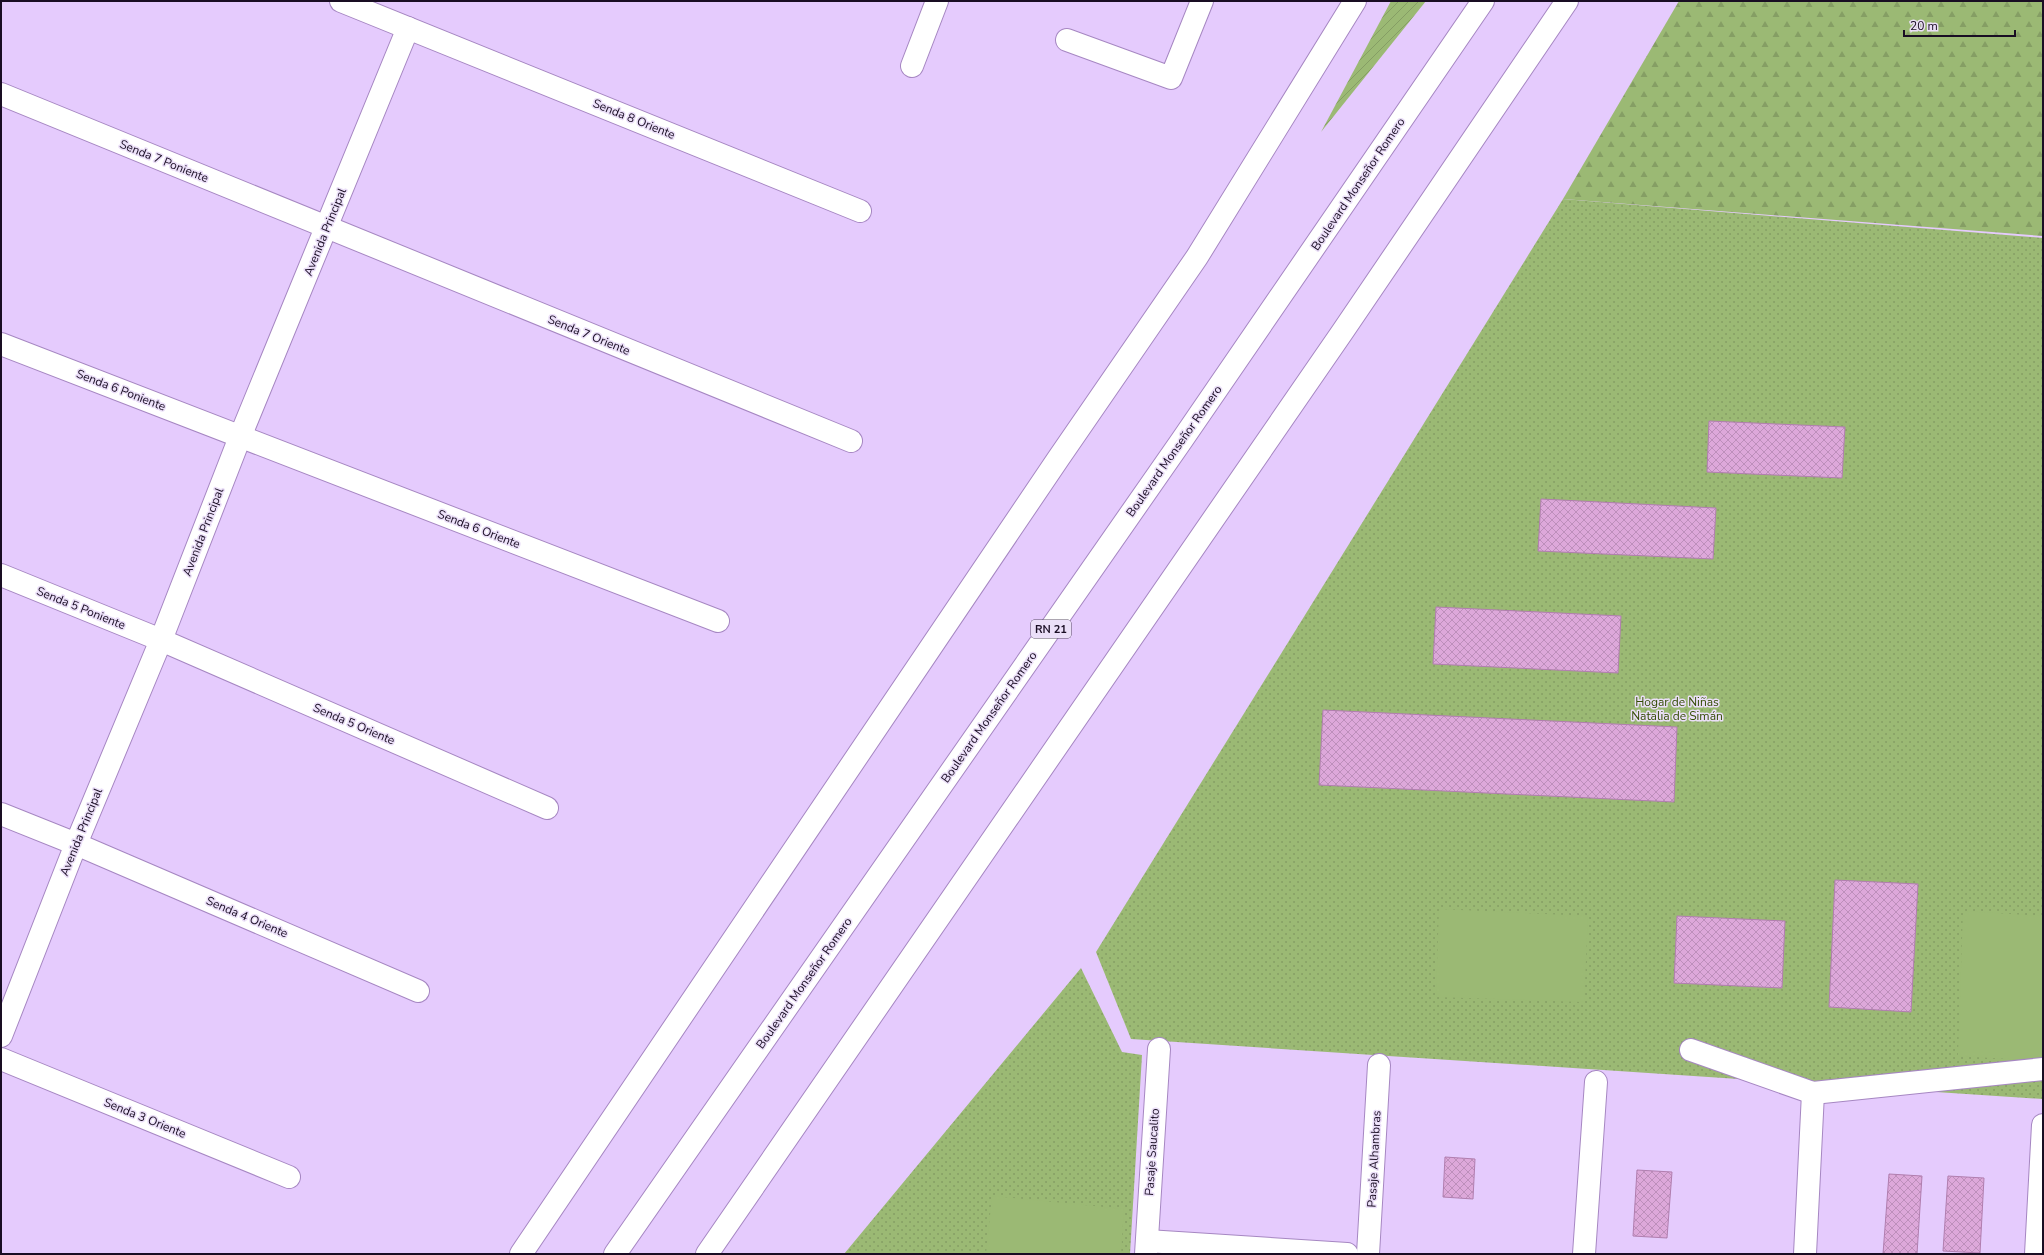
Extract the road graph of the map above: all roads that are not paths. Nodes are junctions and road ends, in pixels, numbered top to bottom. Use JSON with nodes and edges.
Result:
{"nodes":[{"id":1,"x":341,"y":1,"type":"edge"},
{"id":2,"x":938,"y":1,"type":"edge"},
{"id":3,"x":1202,"y":1,"type":"edge"},
{"id":4,"x":1355,"y":1,"type":"edge"},
{"id":5,"x":1483,"y":1,"type":"edge"},
{"id":6,"x":1567,"y":1,"type":"edge"},
{"id":7,"x":408,"y":28,"type":"junction"},
{"id":8,"x":1067,"y":40,"type":"dead end"},
{"id":9,"x":912,"y":66,"type":"dead end"},
{"id":10,"x":1,"y":94,"type":"edge"},
{"id":11,"x":860,"y":210,"type":"dead end"},
{"id":12,"x":327,"y":228,"type":"junction"},
{"id":13,"x":1,"y":344,"type":"edge"},
{"id":14,"x":240,"y":436,"type":"junction"},
{"id":15,"x":851,"y":441,"type":"dead end"},
{"id":16,"x":1,"y":575,"type":"edge"},
{"id":17,"x":718,"y":621,"type":"dead end"},
{"id":18,"x":161,"y":640,"type":"junction"},
{"id":19,"x":547,"y":808,"type":"dead end"},
{"id":20,"x":1,"y":814,"type":"edge"},
{"id":21,"x":76,"y":844,"type":"junction"},
{"id":22,"x":418,"y":991,"type":"dead end"},
{"id":23,"x":1,"y":1036,"type":"edge"},
{"id":24,"x":1159,"y":1049,"type":"dead end"},
{"id":25,"x":1690,"y":1050,"type":"dead end"},
{"id":26,"x":1,"y":1059,"type":"edge"},
{"id":27,"x":1379,"y":1065,"type":"dead end"},
{"id":28,"x":2043,"y":1070,"type":"edge"},
{"id":29,"x":2043,"y":1079,"type":"edge"},
{"id":30,"x":1596,"y":1082,"type":"dead end"},
{"id":31,"x":1813,"y":1093,"type":"junction"},
{"id":32,"x":2043,"y":1125,"type":"edge"},
{"id":33,"x":289,"y":1177,"type":"dead end"},
{"id":34,"x":1146,"y":1247,"type":"edge"},
{"id":35,"x":521,"y":1254,"type":"edge"},
{"id":36,"x":615,"y":1254,"type":"edge"},
{"id":37,"x":707,"y":1254,"type":"edge"},
{"id":38,"x":1347,"y":1254,"type":"edge"},
{"id":39,"x":1368,"y":1254,"type":"edge"},
{"id":40,"x":1584,"y":1254,"type":"edge"},
{"id":41,"x":1805,"y":1254,"type":"edge"},
{"id":42,"x":2036,"y":1254,"type":"edge"}],
"edges":[{"from":1,"to":7,"type":"main road","name":"Senda 8 Oriente"},
{"from":2,"to":9,"type":"main road"},
{"from":3,"to":8,"type":"main road"},
{"from":4,"to":35,"type":"main road"},
{"from":5,"to":36,"type":"main road","name":"Boulevard Monseñor Romero","number":"RN 21"},
{"from":6,"to":37,"type":"main road"},
{"from":7,"to":11,"type":"main road","name":"Senda 8 Oriente"},
{"from":7,"to":12,"type":"main road","name":"Avenida Principal"},
{"from":10,"to":12,"type":"main road","name":"Senda 7 Poniente"},
{"from":12,"to":14,"type":"main road","name":"Avenida Principal"},
{"from":12,"to":15,"type":"main road","name":"Senda 7 Oriente"},
{"from":13,"to":14,"type":"main road","name":"Senda 6 Poniente"},
{"from":14,"to":17,"type":"main road","name":"Senda 6 Oriente"},
{"from":14,"to":18,"type":"main road","name":"Avenida Principal"},
{"from":16,"to":18,"type":"main road","name":"Senda 5 Poniente"},
{"from":18,"to":19,"type":"main road","name":"Senda 5 Oriente"},
{"from":18,"to":21,"type":"main road","name":"Avenida Principal"},
{"from":20,"to":21,"type":"main road","name":"Senda 4 Oriente"},
{"from":21,"to":22,"type":"main road","name":"Senda 4 Oriente"},
{"from":21,"to":23,"type":"main road","name":"Avenida Principal"},
{"from":24,"to":34,"type":"main road","name":"Pasaje Saucalito"},
{"from":25,"to":31,"type":"main road"},
{"from":26,"to":33,"type":"main road","name":"Senda 3 Oriente"},
{"from":27,"to":39,"type":"main road","name":"Pasaje Alhambras"},
{"from":28,"to":29,"type":"main road"},
{"from":28,"to":31,"type":"main road"},
{"from":30,"to":40,"type":"main road"},
{"from":31,"to":41,"type":"main road"},
{"from":32,"to":42,"type":"main road"},
{"from":34,"to":38,"type":"main road"}]}
